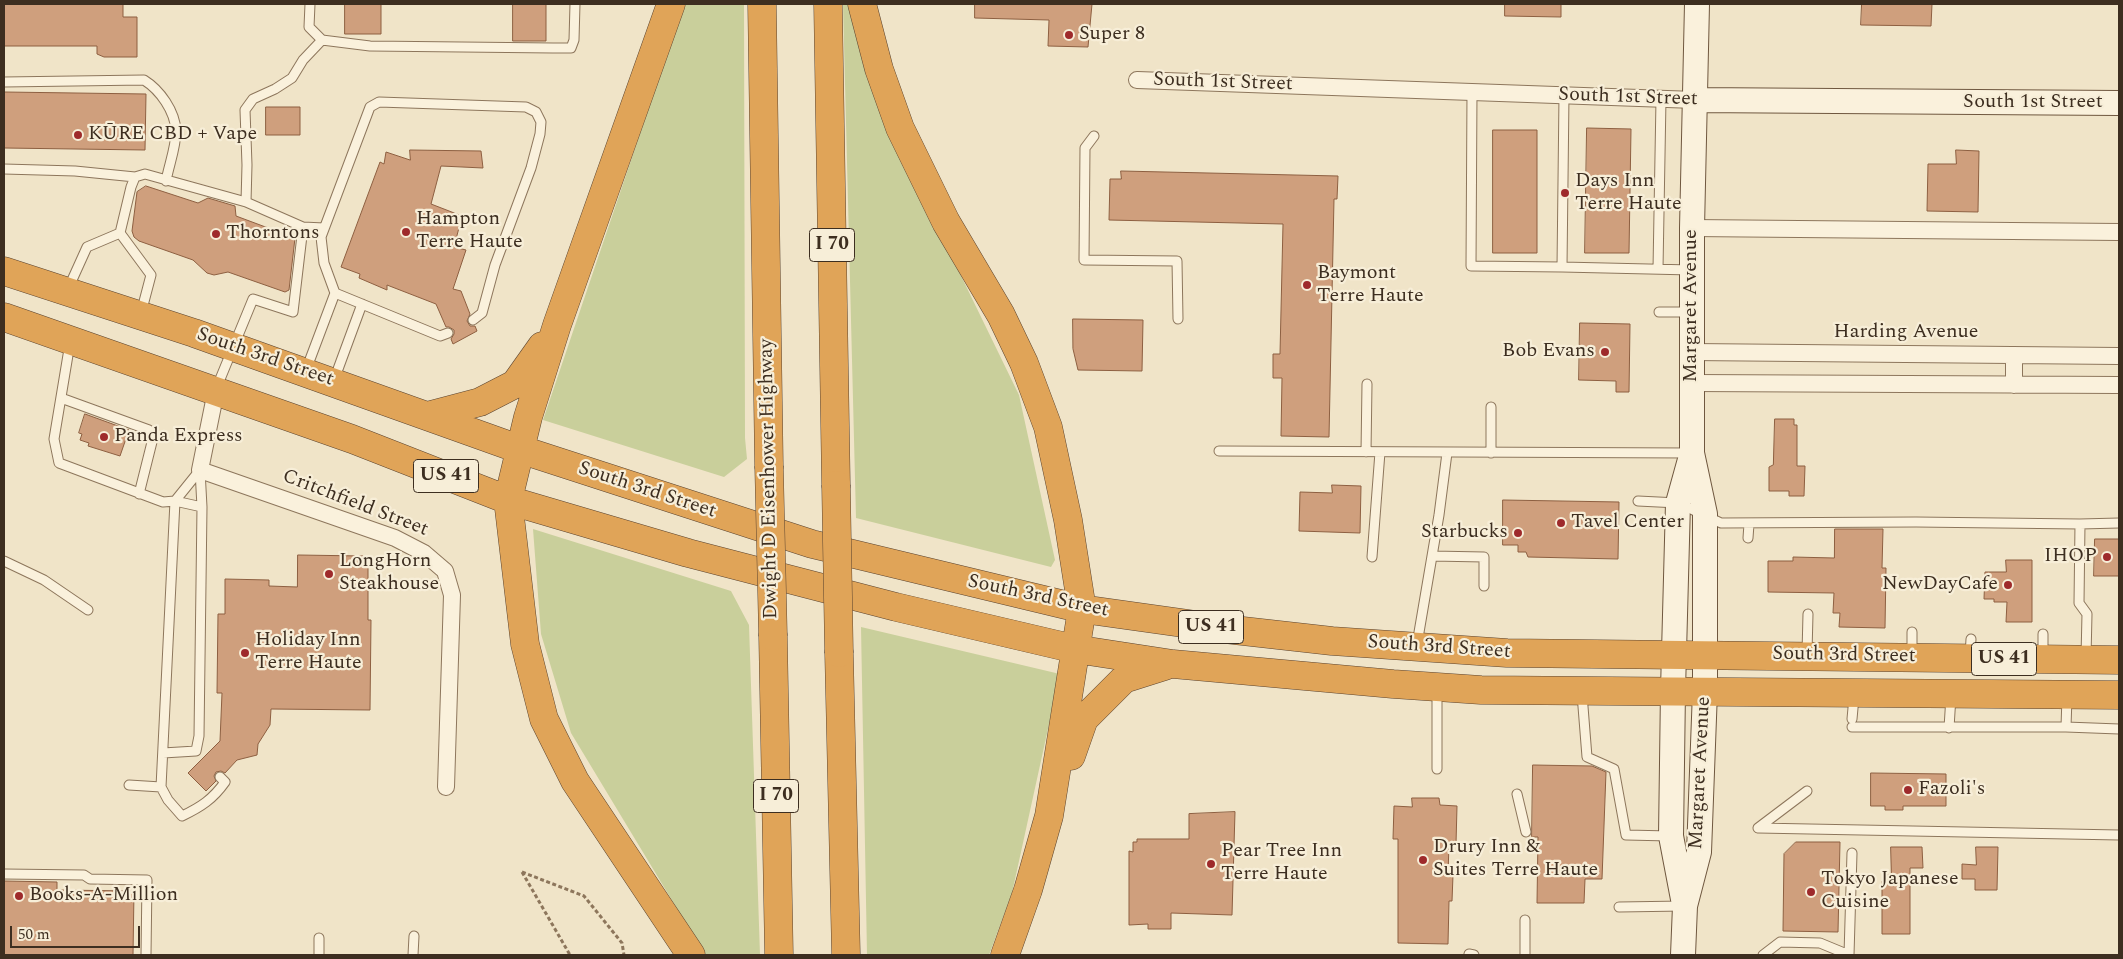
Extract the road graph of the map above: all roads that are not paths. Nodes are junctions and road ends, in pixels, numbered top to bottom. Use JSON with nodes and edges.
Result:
{"nodes":[{"id":1,"x":310,"y":4,"type":"edge"},
{"id":2,"x":575,"y":4,"type":"edge"},
{"id":3,"x":671,"y":4,"type":"edge"},
{"id":4,"x":762,"y":4,"type":"edge"},
{"id":5,"x":828,"y":4,"type":"edge"},
{"id":6,"x":862,"y":4,"type":"edge"},
{"id":7,"x":1697,"y":4,"type":"edge"},
{"id":8,"x":322,"y":40,"type":"junction"},
{"id":9,"x":1137,"y":80,"type":"dead end"},
{"id":10,"x":4,"y":82,"type":"edge"},
{"id":11,"x":1472,"y":92,"type":"junction"},
{"id":12,"x":1564,"y":95,"type":"junction"},
{"id":13,"x":1661,"y":99,"type":"junction"},
{"id":14,"x":1695,"y":100,"type":"junction"},
{"id":15,"x":2119,"y":103,"type":"edge"},
{"id":16,"x":1094,"y":136,"type":"dead end"},
{"id":17,"x":4,"y":169,"type":"edge"},
{"id":18,"x":135,"y":177,"type":"junction"},
{"id":19,"x":166,"y":181,"type":"junction"},
{"id":20,"x":246,"y":202,"type":"junction"},
{"id":21,"x":303,"y":227,"type":"junction"},
{"id":22,"x":324,"y":228,"type":"junction"},
{"id":23,"x":1692,"y":228,"type":"junction"},
{"id":24,"x":2119,"y":232,"type":"edge"},
{"id":25,"x":120,"y":233,"type":"junction"},
{"id":26,"x":1562,"y":267,"type":"junction"},
{"id":27,"x":1658,"y":269,"type":"junction"},
{"id":28,"x":1692,"y":270,"type":"junction"},
{"id":29,"x":4,"y":271,"type":"edge"},
{"id":30,"x":66,"y":291,"type":"junction"},
{"id":31,"x":335,"y":293,"type":"junction"},
{"id":32,"x":362,"y":304,"type":"junction"},
{"id":33,"x":1659,"y":312,"type":"dead end"},
{"id":34,"x":1691,"y":312,"type":"junction"},
{"id":35,"x":141,"y":316,"type":"junction"},
{"id":36,"x":4,"y":317,"type":"edge"},
{"id":37,"x":1178,"y":319,"type":"dead end"},
{"id":38,"x":473,"y":320,"type":"dead end"},
{"id":39,"x":558,"y":325,"type":"junction"},
{"id":40,"x":448,"y":334,"type":"dead end"},
{"id":41,"x":70,"y":340,"type":"junction"},
{"id":42,"x":232,"y":347,"type":"junction"},
{"id":43,"x":1692,"y":352,"type":"junction"},
{"id":44,"x":2014,"y":355,"type":"junction"},
{"id":45,"x":2119,"y":356,"type":"edge"},
{"id":46,"x":305,"y":373,"type":"junction"},
{"id":47,"x":333,"y":382,"type":"junction"},
{"id":48,"x":1693,"y":383,"type":"junction"},
{"id":49,"x":1367,"y":384,"type":"dead end"},
{"id":50,"x":2014,"y":385,"type":"junction"},
{"id":51,"x":2119,"y":386,"type":"edge"},
{"id":52,"x":216,"y":391,"type":"junction"},
{"id":53,"x":61,"y":398,"type":"junction"},
{"id":54,"x":1491,"y":407,"type":"dead end"},
{"id":55,"x":427,"y":416,"type":"junction"},
{"id":56,"x":519,"y":450,"type":"junction"},
{"id":57,"x":1220,"y":451,"type":"dead end"},
{"id":58,"x":1366,"y":452,"type":"junction"},
{"id":59,"x":1380,"y":452,"type":"junction"},
{"id":60,"x":1447,"y":453,"type":"junction"},
{"id":61,"x":1491,"y":453,"type":"junction"},
{"id":62,"x":1692,"y":453,"type":"junction"},
{"id":63,"x":200,"y":470,"type":"junction"},
{"id":64,"x":139,"y":494,"type":"junction"},
{"id":65,"x":508,"y":500,"type":"junction"},
{"id":66,"x":175,"y":501,"type":"junction"},
{"id":67,"x":1638,"y":501,"type":"dead end"},
{"id":68,"x":1678,"y":503,"type":"junction"},
{"id":69,"x":202,"y":507,"type":"junction"},
{"id":70,"x":1705,"y":514,"type":"junction"},
{"id":71,"x":2119,"y":522,"type":"edge"},
{"id":72,"x":1748,"y":524,"type":"junction"},
{"id":73,"x":2080,"y":524,"type":"junction"},
{"id":74,"x":1748,"y":538,"type":"dead end"},
{"id":75,"x":1432,"y":556,"type":"junction"},
{"id":76,"x":1372,"y":557,"type":"dead end"},
{"id":77,"x":4,"y":561,"type":"edge"},
{"id":78,"x":1484,"y":586,"type":"dead end"},
{"id":79,"x":1082,"y":609,"type":"junction"},
{"id":80,"x":88,"y":610,"type":"dead end"},
{"id":81,"x":1808,"y":614,"type":"dead end"},
{"id":82,"x":1416,"y":647,"type":"junction"},
{"id":83,"x":1075,"y":649,"type":"junction"},
{"id":84,"x":1674,"y":654,"type":"junction"},
{"id":85,"x":1706,"y":655,"type":"junction"},
{"id":86,"x":1806,"y":656,"type":"junction"},
{"id":87,"x":2086,"y":660,"type":"junction"},
{"id":88,"x":2119,"y":660,"type":"edge"},
{"id":89,"x":1173,"y":664,"type":"junction"},
{"id":90,"x":1437,"y":687,"type":"junction"},
{"id":91,"x":1673,"y":690,"type":"junction"},
{"id":92,"x":1706,"y":690,"type":"junction"},
{"id":93,"x":1582,"y":691,"type":"junction"},
{"id":94,"x":1951,"y":694,"type":"junction"},
{"id":95,"x":2067,"y":694,"type":"junction"},
{"id":96,"x":2119,"y":694,"type":"edge"},
{"id":97,"x":1853,"y":713,"type":"junction"},
{"id":98,"x":2066,"y":727,"type":"junction"},
{"id":99,"x":1950,"y":728,"type":"junction"},
{"id":100,"x":2119,"y":729,"type":"edge"},
{"id":101,"x":163,"y":753,"type":"junction"},
{"id":102,"x":1437,"y":769,"type":"dead end"},
{"id":103,"x":220,"y":777,"type":"dead end"},
{"id":104,"x":129,"y":785,"type":"dead end"},
{"id":105,"x":161,"y":787,"type":"junction"},
{"id":106,"x":446,"y":787,"type":"dead end"},
{"id":107,"x":1807,"y":790,"type":"dead end"},
{"id":108,"x":1517,"y":794,"type":"dead end"},
{"id":109,"x":1049,"y":816,"type":"junction"},
{"id":110,"x":1526,"y":832,"type":"dead end"},
{"id":111,"x":2119,"y":835,"type":"edge"},
{"id":112,"x":1671,"y":836,"type":"junction"},
{"id":113,"x":1852,"y":853,"type":"dead end"},
{"id":114,"x":4,"y":874,"type":"edge"},
{"id":115,"x":1619,"y":906,"type":"dead end"},
{"id":116,"x":1685,"y":906,"type":"junction"},
{"id":117,"x":1526,"y":920,"type":"dead end"},
{"id":118,"x":414,"y":936,"type":"dead end"},
{"id":119,"x":319,"y":938,"type":"dead end"},
{"id":120,"x":146,"y":955,"type":"edge"},
{"id":121,"x":319,"y":955,"type":"edge"},
{"id":122,"x":414,"y":955,"type":"edge"},
{"id":123,"x":691,"y":955,"type":"edge"},
{"id":124,"x":779,"y":955,"type":"edge"},
{"id":125,"x":846,"y":955,"type":"edge"},
{"id":126,"x":1005,"y":955,"type":"edge"},
{"id":127,"x":1525,"y":955,"type":"edge"},
{"id":128,"x":1683,"y":955,"type":"edge"},
{"id":129,"x":1763,"y":955,"type":"edge"},
{"id":130,"x":1850,"y":955,"type":"edge"}],
"edges":[{"from":1,"to":8,"type":"lane"},
{"from":2,"to":8,"type":"lane"},
{"from":3,"to":39,"type":"highway"},
{"from":4,"to":124,"type":"highway","name":"Dwight D Eisenhower Highway","number":"I 70","bridge":true},
{"from":5,"to":125,"type":"highway","number":"I 70","bridge":true},
{"from":6,"to":79,"type":"highway"},
{"from":7,"to":14,"type":"street","name":"Margaret Avenue"},
{"from":8,"to":20,"type":"lane"},
{"from":9,"to":11,"type":"street","name":"South 1st Street"},
{"from":10,"to":19,"type":"lane"},
{"from":11,"to":12,"type":"street","name":"South 1st Street"},
{"from":11,"to":26,"type":"lane"},
{"from":12,"to":13,"type":"street","name":"South 1st Street"},
{"from":12,"to":26,"type":"lane"},
{"from":13,"to":14,"type":"street","name":"South 1st Street"},
{"from":13,"to":27,"type":"lane"},
{"from":14,"to":15,"type":"street","name":"South 1st Street"},
{"from":14,"to":23,"type":"street","name":"Margaret Avenue"},
{"from":16,"to":37,"type":"lane"},
{"from":17,"to":18,"type":"lane"},
{"from":18,"to":19,"type":"lane"},
{"from":18,"to":25,"type":"lane"},
{"from":19,"to":20,"type":"lane"},
{"from":20,"to":21,"type":"lane"},
{"from":21,"to":22,"type":"lane"},
{"from":21,"to":42,"type":"lane"},
{"from":22,"to":31,"type":"lane"},
{"from":22,"to":38,"type":"lane"},
{"from":23,"to":24,"type":"street"},
{"from":23,"to":28,"type":"street","name":"Margaret Avenue"},
{"from":25,"to":30,"type":"lane"},
{"from":25,"to":35,"type":"lane"},
{"from":26,"to":27,"type":"lane"},
{"from":27,"to":28,"type":"lane"},
{"from":28,"to":34,"type":"street","name":"Margaret Avenue"},
{"from":29,"to":30,"type":"highway","name":"South 3rd Street","number":"US 41"},
{"from":30,"to":35,"type":"highway","name":"South 3rd Street","number":"US 41"},
{"from":31,"to":32,"type":"lane"},
{"from":31,"to":46,"type":"lane"},
{"from":32,"to":40,"type":"lane"},
{"from":32,"to":47,"type":"lane"},
{"from":33,"to":34,"type":"lane"},
{"from":34,"to":43,"type":"street","name":"Margaret Avenue"},
{"from":35,"to":42,"type":"highway","name":"South 3rd Street","number":"US 41"},
{"from":36,"to":41,"type":"highway","name":"South 3rd Street","number":"US 41"},
{"from":39,"to":55,"type":"highway"},
{"from":39,"to":56,"type":"highway"},
{"from":41,"to":52,"type":"highway","name":"South 3rd Street","number":"US 41"},
{"from":41,"to":53,"type":"lane"},
{"from":42,"to":46,"type":"highway","name":"South 3rd Street","number":"US 41"},
{"from":42,"to":52,"type":"lane"},
{"from":43,"to":44,"type":"street","name":"Harding Avenue"},
{"from":43,"to":48,"type":"street","name":"Margaret Avenue"},
{"from":44,"to":45,"type":"street","name":"Harding Avenue"},
{"from":44,"to":50,"type":"street"},
{"from":46,"to":47,"type":"highway","name":"South 3rd Street","number":"US 41"},
{"from":47,"to":55,"type":"highway","name":"South 3rd Street","number":"US 41"},
{"from":48,"to":50,"type":"street"},
{"from":48,"to":62,"type":"street","name":"Margaret Avenue"},
{"from":49,"to":58,"type":"lane"},
{"from":50,"to":51,"type":"street"},
{"from":52,"to":63,"type":"street"},
{"from":52,"to":65,"type":"highway","name":"South 3rd Street","number":"US 41"},
{"from":53,"to":64,"type":"lane"},
{"from":53,"to":64,"type":"lane"},
{"from":54,"to":61,"type":"lane"},
{"from":55,"to":56,"type":"highway","name":"South 3rd Street","number":"US 41"},
{"from":56,"to":65,"type":"highway"},
{"from":56,"to":79,"type":"highway","name":"South 3rd Street","number":"US 41"},
{"from":57,"to":58,"type":"lane"},
{"from":58,"to":59,"type":"lane"},
{"from":59,"to":60,"type":"lane"},
{"from":59,"to":76,"type":"lane"},
{"from":60,"to":61,"type":"lane"},
{"from":60,"to":75,"type":"lane"},
{"from":61,"to":62,"type":"lane"},
{"from":62,"to":68,"type":"street","name":"Margaret Avenue"},
{"from":62,"to":70,"type":"street","name":"Margaret Avenue"},
{"from":63,"to":66,"type":"lane"},
{"from":63,"to":69,"type":"lane"},
{"from":63,"to":106,"type":"street","name":"Critchfield Street"},
{"from":64,"to":66,"type":"lane"},
{"from":65,"to":83,"type":"highway","name":"South 3rd Street","number":"US 41"},
{"from":65,"to":123,"type":"highway"},
{"from":66,"to":69,"type":"lane"},
{"from":66,"to":101,"type":"lane"},
{"from":67,"to":68,"type":"lane"},
{"from":68,"to":70,"type":"lane"},
{"from":68,"to":84,"type":"street","name":"Margaret Avenue"},
{"from":69,"to":101,"type":"lane"},
{"from":70,"to":72,"type":"lane"},
{"from":70,"to":85,"type":"street","name":"Margaret Avenue"},
{"from":71,"to":73,"type":"lane"},
{"from":72,"to":73,"type":"lane"},
{"from":72,"to":74,"type":"lane"},
{"from":73,"to":87,"type":"lane"},
{"from":75,"to":78,"type":"lane"},
{"from":75,"to":82,"type":"lane"},
{"from":77,"to":80,"type":"lane"},
{"from":79,"to":82,"type":"highway","name":"South 3rd Street","number":"US 41"},
{"from":79,"to":83,"type":"highway"},
{"from":81,"to":86,"type":"lane"},
{"from":82,"to":84,"type":"highway","name":"South 3rd Street","number":"US 41"},
{"from":83,"to":89,"type":"highway","name":"South 3rd Street","number":"US 41"},
{"from":83,"to":109,"type":"highway"},
{"from":84,"to":85,"type":"highway","name":"South 3rd Street","number":"US 41"},
{"from":84,"to":91,"type":"street","name":"Margaret Avenue"},
{"from":85,"to":86,"type":"highway","name":"South 3rd Street","number":"US 41"},
{"from":85,"to":92,"type":"street","name":"Margaret Avenue"},
{"from":86,"to":87,"type":"highway","name":"South 3rd Street","number":"US 41"},
{"from":87,"to":88,"type":"highway","name":"South 3rd Street","number":"US 41"},
{"from":89,"to":90,"type":"highway","name":"South 3rd Street","number":"US 41"},
{"from":89,"to":109,"type":"highway"},
{"from":90,"to":93,"type":"highway","name":"South 3rd Street","number":"US 41"},
{"from":90,"to":102,"type":"lane"},
{"from":91,"to":92,"type":"highway","name":"South 3rd Street","number":"US 41"},
{"from":91,"to":93,"type":"highway","name":"South 3rd Street","number":"US 41"},
{"from":91,"to":112,"type":"street","name":"Margaret Avenue"},
{"from":92,"to":97,"type":"highway","name":"South 3rd Street","number":"US 41"},
{"from":92,"to":116,"type":"street","name":"Margaret Avenue"},
{"from":93,"to":112,"type":"lane"},
{"from":94,"to":95,"type":"highway","name":"South 3rd Street","number":"US 41"},
{"from":94,"to":97,"type":"highway","name":"South 3rd Street","number":"US 41"},
{"from":94,"to":99,"type":"lane"},
{"from":95,"to":96,"type":"highway","name":"South 3rd Street","number":"US 41"},
{"from":95,"to":98,"type":"lane"},
{"from":97,"to":99,"type":"lane"},
{"from":98,"to":99,"type":"lane"},
{"from":98,"to":100,"type":"lane"},
{"from":101,"to":105,"type":"lane"},
{"from":103,"to":105,"type":"lane"},
{"from":104,"to":105,"type":"lane"},
{"from":107,"to":111,"type":"lane"},
{"from":108,"to":110,"type":"lane"},
{"from":109,"to":126,"type":"highway"},
{"from":112,"to":116,"type":"street","name":"Margaret Avenue"},
{"from":113,"to":130,"type":"lane"},
{"from":114,"to":120,"type":"lane"},
{"from":115,"to":116,"type":"lane"},
{"from":116,"to":128,"type":"street"},
{"from":117,"to":127,"type":"lane"},
{"from":118,"to":122,"type":"lane"},
{"from":119,"to":121,"type":"lane"},
{"from":129,"to":130,"type":"lane"}]}
